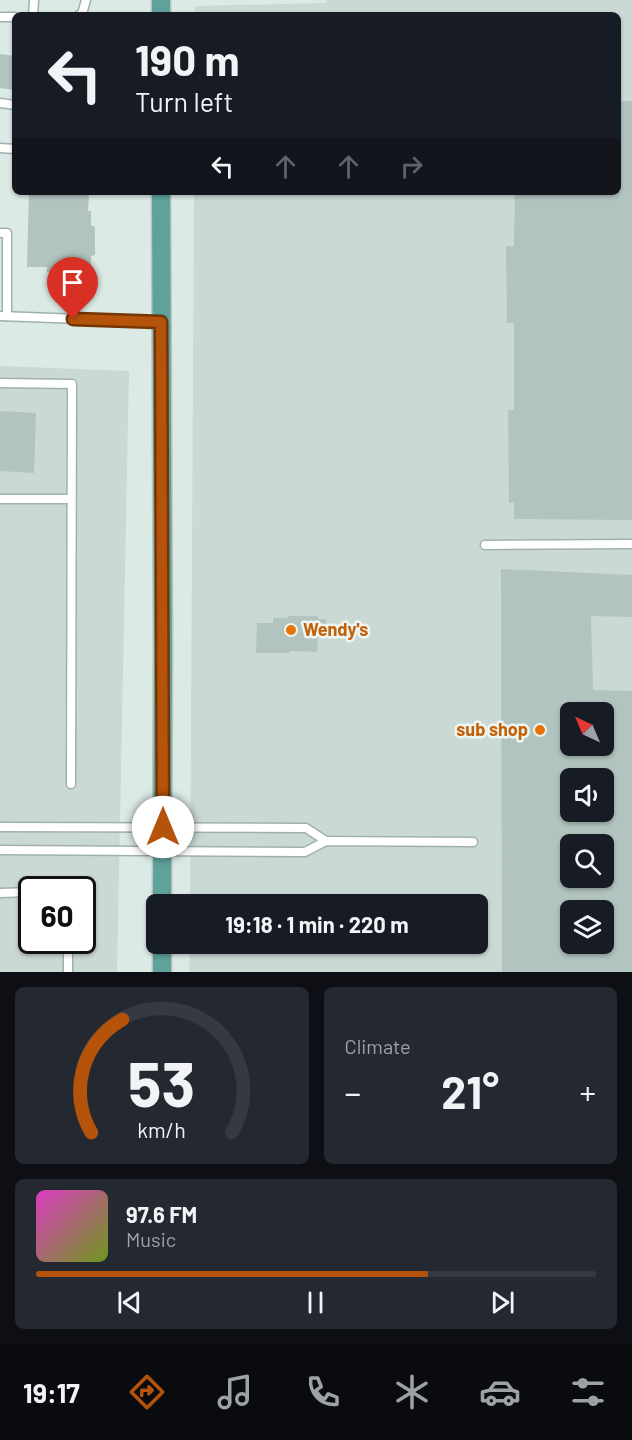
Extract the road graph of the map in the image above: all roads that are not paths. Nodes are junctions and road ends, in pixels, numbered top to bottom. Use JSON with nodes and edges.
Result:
{"nodes":[{"id":1,"x":161,"y":195,"type":"edge"},
{"id":2,"x":0,"y":233,"type":"edge"},
{"id":3,"x":3,"y":316,"type":"edge"},
{"id":4,"x":161,"y":322,"type":"junction"},
{"id":5,"x":0,"y":383,"type":"edge"},
{"id":6,"x":0,"y":499,"type":"edge"},
{"id":7,"x":72,"y":500,"type":"junction"},
{"id":8,"x":632,"y":544,"type":"edge"},
{"id":9,"x":485,"y":545,"type":"dead end"},
{"id":10,"x":71,"y":784,"type":"dead end"},
{"id":11,"x":0,"y":827,"type":"edge"},
{"id":12,"x":163,"y":827,"type":"junction"},
{"id":13,"x":326,"y":841,"type":"junction"},
{"id":14,"x":473,"y":842,"type":"dead end"},
{"id":15,"x":0,"y":850,"type":"edge"},
{"id":16,"x":163,"y":851,"type":"junction"},
{"id":17,"x":18,"y":892,"type":"edge"},
{"id":18,"x":0,"y":893,"type":"edge"},
{"id":19,"x":162,"y":894,"type":"edge"},
{"id":20,"x":68,"y":954,"type":"edge"},
{"id":21,"x":162,"y":954,"type":"edge"},
{"id":22,"x":68,"y":972,"type":"edge"},
{"id":23,"x":162,"y":972,"type":"edge"}],
"edges":[{"from":1,"to":4,"type":"main road"},
{"from":2,"to":3,"type":"lane"},
{"from":3,"to":4,"type":"lane"},
{"from":4,"to":12,"type":"main road"},
{"from":5,"to":7,"type":"lane"},
{"from":6,"to":7,"type":"lane"},
{"from":7,"to":10,"type":"lane"},
{"from":8,"to":9,"type":"lane"},
{"from":11,"to":12,"type":"lane"},
{"from":12,"to":13,"type":"lane"},
{"from":12,"to":16,"type":"main road"},
{"from":13,"to":14,"type":"lane"},
{"from":13,"to":16,"type":"lane"},
{"from":15,"to":16,"type":"lane"},
{"from":16,"to":19,"type":"main road"},
{"from":17,"to":18,"type":"lane"},
{"from":20,"to":22,"type":"lane"},
{"from":21,"to":23,"type":"main road"}]}
